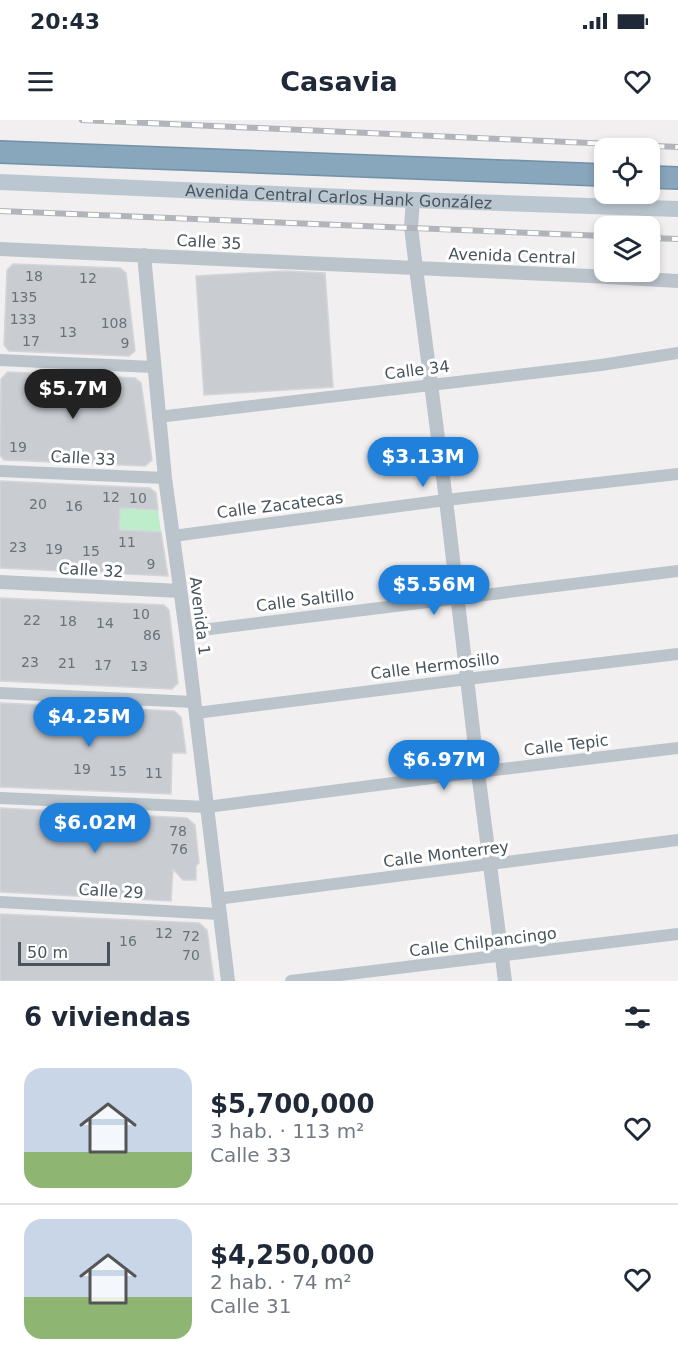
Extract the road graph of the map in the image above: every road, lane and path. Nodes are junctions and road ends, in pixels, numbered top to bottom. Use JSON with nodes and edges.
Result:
{"nodes":[{"id":1,"x":0,"y":152,"type":"edge"},
{"id":2,"x":594,"y":175,"type":"edge"},
{"id":3,"x":660,"y":177,"type":"edge"},
{"id":4,"x":678,"y":178,"type":"edge"},
{"id":5,"x":0,"y":182,"type":"edge"},
{"id":6,"x":413,"y":200,"type":"junction"},
{"id":7,"x":678,"y":209,"type":"edge"},
{"id":8,"x":0,"y":249,"type":"edge"},
{"id":9,"x":144,"y":255,"type":"junction"},
{"id":10,"x":416,"y":268,"type":"junction"},
{"id":11,"x":678,"y":281,"type":"edge"},
{"id":12,"x":678,"y":353,"type":"edge"},
{"id":13,"x":0,"y":360,"type":"edge"},
{"id":14,"x":153,"y":367,"type":"junction"},
{"id":15,"x":430,"y":386,"type":"junction"},
{"id":16,"x":158,"y":417,"type":"junction"},
{"id":17,"x":0,"y":471,"type":"edge"},
{"id":18,"x":678,"y":474,"type":"edge"},
{"id":19,"x":165,"y":478,"type":"junction"},
{"id":20,"x":446,"y":500,"type":"junction"},
{"id":21,"x":173,"y":536,"type":"junction"},
{"id":22,"x":678,"y":571,"type":"edge"},
{"id":23,"x":0,"y":582,"type":"edge"},
{"id":24,"x":180,"y":591,"type":"junction"},
{"id":25,"x":458,"y":598,"type":"junction"},
{"id":26,"x":186,"y":632,"type":"junction"},
{"id":27,"x":678,"y":654,"type":"edge"},
{"id":28,"x":467,"y":678,"type":"junction"},
{"id":29,"x":0,"y":693,"type":"edge"},
{"id":30,"x":195,"y":708,"type":"junction"},
{"id":31,"x":678,"y":748,"type":"edge"},
{"id":32,"x":478,"y":772,"type":"junction"},
{"id":33,"x":0,"y":798,"type":"edge"},
{"id":34,"x":207,"y":807,"type":"junction"},
{"id":35,"x":678,"y":840,"type":"edge"},
{"id":36,"x":490,"y":865,"type":"junction"},
{"id":37,"x":217,"y":899,"type":"junction"},
{"id":38,"x":0,"y":902,"type":"edge"},
{"id":39,"x":219,"y":914,"type":"junction"},
{"id":40,"x":678,"y":934,"type":"edge"},
{"id":41,"x":501,"y":956,"type":"junction"},
{"id":42,"x":228,"y":981,"type":"edge"},
{"id":43,"x":291,"y":981,"type":"edge"},
{"id":44,"x":505,"y":981,"type":"edge"}],
"edges":[{"from":1,"to":2,"type":"highway","name":"Avenida Central Carlos Hank González"},
{"from":3,"to":4,"type":"highway"},
{"from":5,"to":6,"type":"main road","name":"Avenida Central Carlos Hank González"},
{"from":6,"to":7,"type":"main road","name":"Avenida Central Carlos Hank González"},
{"from":6,"to":10,"type":"street"},
{"from":8,"to":9,"type":"street","name":"Calle 35"},
{"from":9,"to":10,"type":"street","name":"Calle 35"},
{"from":9,"to":14,"type":"street","name":"Avenida 1"},
{"from":10,"to":11,"type":"street","name":"Avenida Central"},
{"from":10,"to":15,"type":"street"},
{"from":12,"to":15,"type":"street","name":"Calle 34"},
{"from":13,"to":14,"type":"street"},
{"from":14,"to":16,"type":"street","name":"Avenida 1"},
{"from":15,"to":16,"type":"street","name":"Calle 34"},
{"from":15,"to":20,"type":"street"},
{"from":16,"to":19,"type":"street","name":"Avenida 1"},
{"from":17,"to":19,"type":"street","name":"Calle 33"},
{"from":18,"to":20,"type":"street","name":"Calle Zacatecas"},
{"from":19,"to":21,"type":"street","name":"Avenida 1"},
{"from":20,"to":21,"type":"street","name":"Calle Zacatecas"},
{"from":20,"to":25,"type":"street"},
{"from":21,"to":24,"type":"street","name":"Avenida 1"},
{"from":22,"to":25,"type":"street","name":"Calle Saltillo"},
{"from":23,"to":24,"type":"street","name":"Calle 32"},
{"from":24,"to":26,"type":"street","name":"Avenida 1"},
{"from":25,"to":26,"type":"street","name":"Calle Saltillo"},
{"from":25,"to":28,"type":"street"},
{"from":26,"to":30,"type":"street","name":"Avenida 1"},
{"from":27,"to":28,"type":"street","name":"Calle Hermosillo"},
{"from":28,"to":30,"type":"street","name":"Calle Hermosillo"},
{"from":28,"to":32,"type":"street"},
{"from":29,"to":30,"type":"street","name":"Calle Hermosillo"},
{"from":30,"to":34,"type":"street","name":"Avenida 1"},
{"from":31,"to":32,"type":"street","name":"Calle Tepic"},
{"from":32,"to":34,"type":"street","name":"Calle Tepic"},
{"from":32,"to":36,"type":"street"},
{"from":33,"to":34,"type":"street","name":"Calle Tepic"},
{"from":34,"to":37,"type":"street","name":"Avenida 1"},
{"from":35,"to":36,"type":"street","name":"Calle Monterrey"},
{"from":36,"to":37,"type":"street","name":"Calle Monterrey"},
{"from":36,"to":41,"type":"street"},
{"from":37,"to":39,"type":"street","name":"Avenida 1"},
{"from":38,"to":39,"type":"street","name":"Calle 29"},
{"from":39,"to":42,"type":"street","name":"Avenida 1"},
{"from":40,"to":41,"type":"street","name":"Calle Chilpancingo"},
{"from":41,"to":43,"type":"street","name":"Calle Chilpancingo"},
{"from":41,"to":44,"type":"street"}]}
